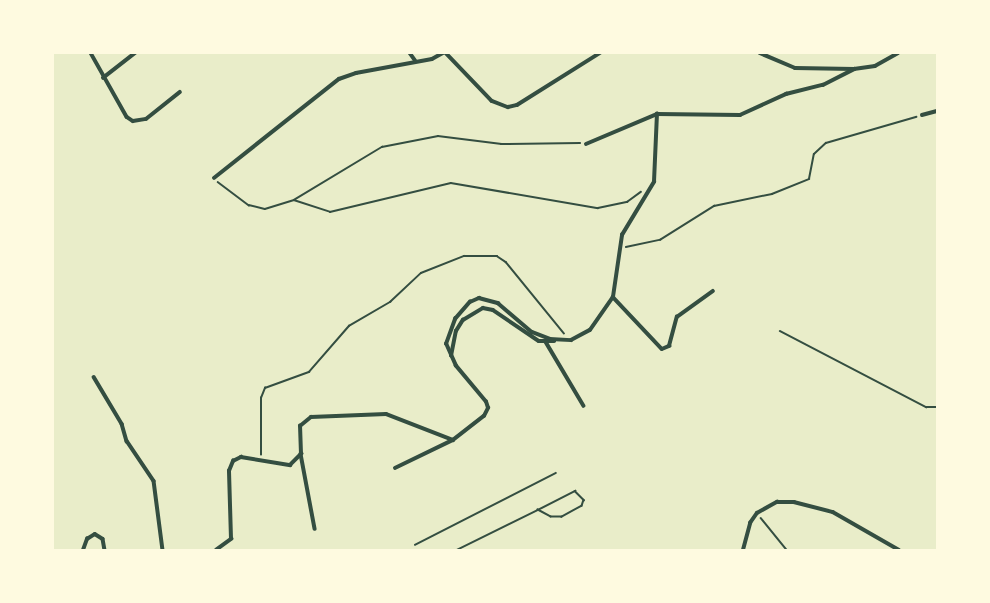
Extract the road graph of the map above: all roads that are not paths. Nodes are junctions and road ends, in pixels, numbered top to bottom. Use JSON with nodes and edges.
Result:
{"nodes":[{"id":1,"x":91,"y":53,"type":"edge"},
{"id":2,"x":135,"y":53,"type":"edge"},
{"id":3,"x":410,"y":53,"type":"edge"},
{"id":4,"x":443,"y":53,"type":"edge"},
{"id":5,"x":446,"y":53,"type":"edge"},
{"id":6,"x":600,"y":53,"type":"edge"},
{"id":7,"x":760,"y":53,"type":"edge"},
{"id":8,"x":889,"y":53,"type":"edge"},
{"id":9,"x":898,"y":53,"type":"edge"},
{"id":10,"x":892,"y":57,"type":"junction"},
{"id":11,"x":415,"y":60,"type":"junction"},
{"id":12,"x":854,"y":69,"type":"junction"},
{"id":13,"x":103,"y":78,"type":"junction"},
{"id":14,"x":180,"y":92,"type":"dead end"},
{"id":15,"x":937,"y":112,"type":"edge"},
{"id":16,"x":657,"y":114,"type":"junction"},
{"id":17,"x":922,"y":115,"type":"road end"},
{"id":18,"x":586,"y":144,"type":"road end"},
{"id":19,"x":214,"y":178,"type":"road end"},
{"id":20,"x":714,"y":291,"type":"dead end"},
{"id":21,"x":613,"y":297,"type":"junction"},
{"id":22,"x":560,"y":340,"type":"junction"},
{"id":23,"x":546,"y":342,"type":"junction"},
{"id":24,"x":451,"y":358,"type":"junction"},
{"id":25,"x":94,"y":377,"type":"dead end"},
{"id":26,"x":584,"y":406,"type":"dead end"},
{"id":27,"x":453,"y":440,"type":"junction"},
{"id":28,"x":301,"y":454,"type":"junction"},
{"id":29,"x":396,"y":468,"type":"dead end"},
{"id":30,"x":556,"y":473,"type":"dead end"},
{"id":31,"x":538,"y":510,"type":"junction"},
{"id":32,"x":315,"y":529,"type":"dead end"},
{"id":33,"x":415,"y":545,"type":"dead end"},
{"id":34,"x":83,"y":550,"type":"edge"},
{"id":35,"x":106,"y":550,"type":"edge"},
{"id":36,"x":163,"y":550,"type":"edge"},
{"id":37,"x":216,"y":550,"type":"edge"},
{"id":38,"x":456,"y":550,"type":"edge"},
{"id":39,"x":743,"y":550,"type":"edge"},
{"id":40,"x":899,"y":550,"type":"edge"}],
"edges":[{"from":1,"to":13,"type":"street"},
{"from":2,"to":13,"type":"street"},
{"from":3,"to":11,"type":"street"},
{"from":4,"to":11,"type":"street"},
{"from":5,"to":6,"type":"street"},
{"from":7,"to":12,"type":"street"},
{"from":8,"to":10,"type":"street"},
{"from":9,"to":10,"type":"street"},
{"from":10,"to":12,"type":"street"},
{"from":11,"to":19,"type":"street"},
{"from":12,"to":16,"type":"street"},
{"from":13,"to":14,"type":"street"},
{"from":15,"to":17,"type":"street"},
{"from":16,"to":18,"type":"street"},
{"from":16,"to":21,"type":"street"},
{"from":20,"to":21,"type":"street"},
{"from":21,"to":22,"type":"street"},
{"from":22,"to":23,"type":"street"},
{"from":22,"to":24,"type":"street"},
{"from":23,"to":24,"type":"street"},
{"from":23,"to":26,"type":"street"},
{"from":24,"to":27,"type":"street"},
{"from":25,"to":36,"type":"street"},
{"from":27,"to":28,"type":"street"},
{"from":27,"to":29,"type":"street"},
{"from":28,"to":32,"type":"street"},
{"from":28,"to":37,"type":"street"},
{"from":30,"to":33,"type":"lane"},
{"from":31,"to":31,"type":"lane"},
{"from":31,"to":38,"type":"lane"},
{"from":34,"to":35,"type":"street"},
{"from":39,"to":40,"type":"street"}]}
